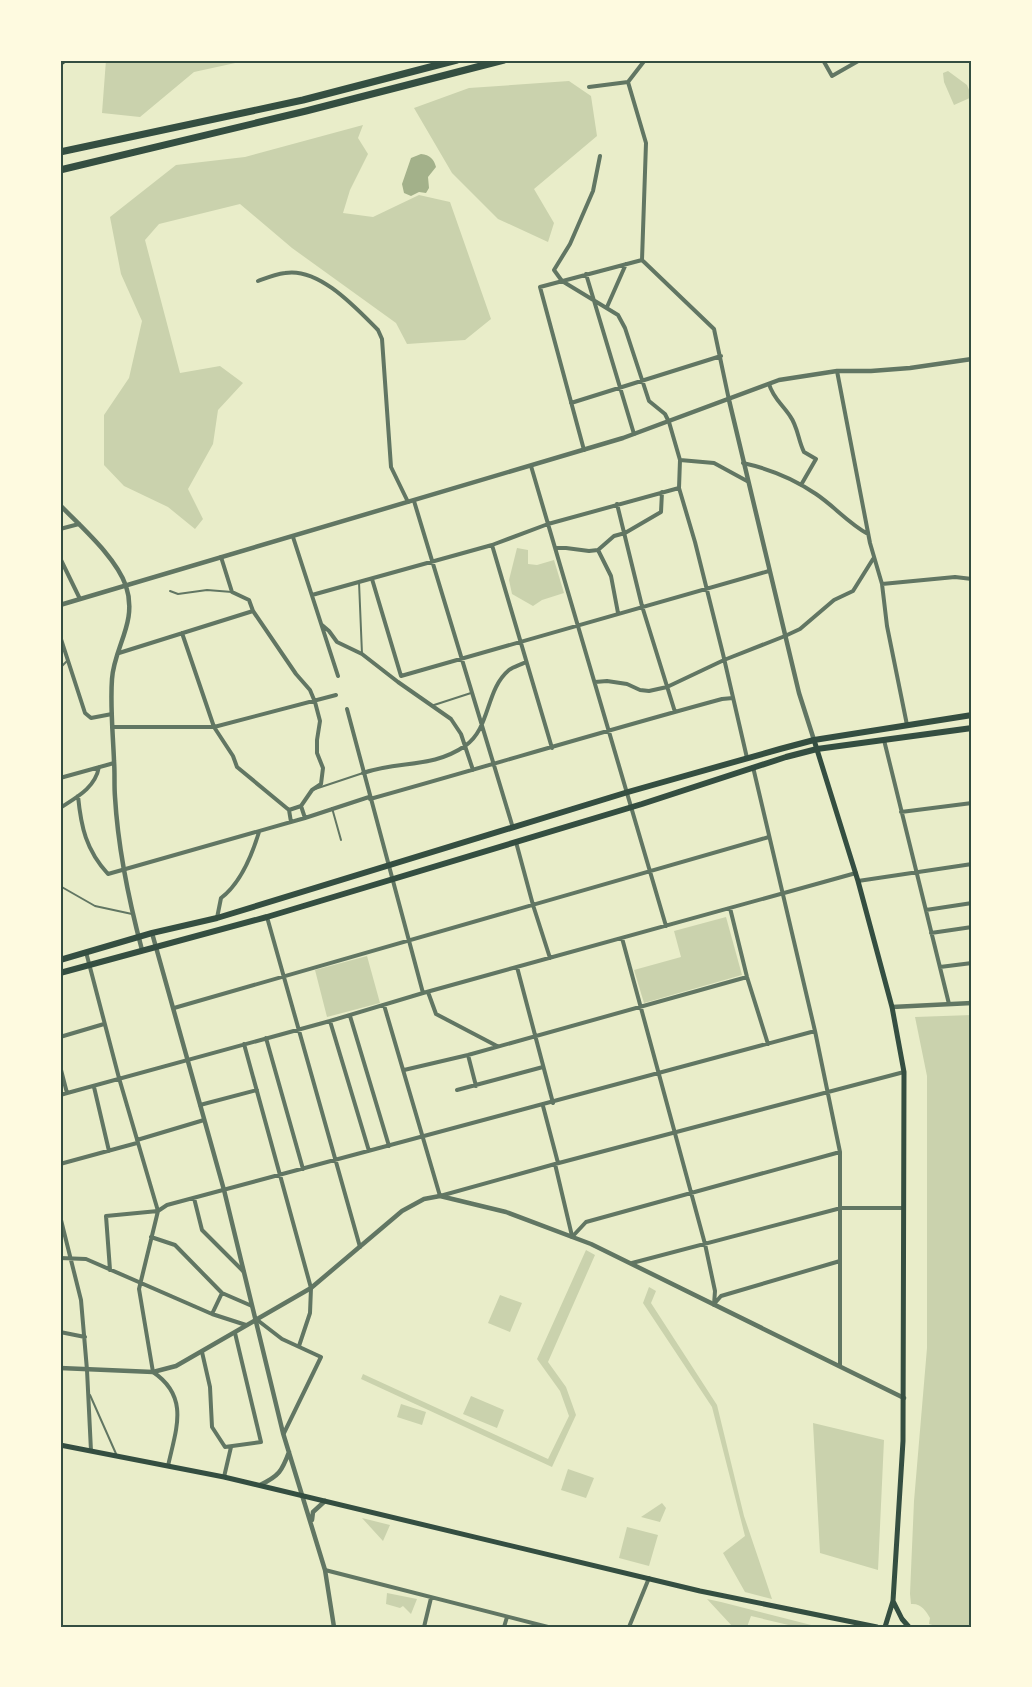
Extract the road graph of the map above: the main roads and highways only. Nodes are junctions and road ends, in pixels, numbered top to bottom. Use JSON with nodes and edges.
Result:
{"nodes":[{"id":1,"x":64,"y":60,"type":"edge"},
{"id":2,"x":457,"y":60,"type":"edge"},
{"id":3,"x":504,"y":60,"type":"edge"},
{"id":4,"x":60,"y":63,"type":"edge"},
{"id":5,"x":62,"y":152,"type":"edge"},
{"id":6,"x":64,"y":170,"type":"edge"},
{"id":7,"x":972,"y":715,"type":"edge"},
{"id":8,"x":972,"y":728,"type":"edge"},
{"id":9,"x":856,"y":733,"type":"junction"},
{"id":10,"x":814,"y":740,"type":"junction"},
{"id":11,"x":858,"y":744,"type":"junction"},
{"id":12,"x":817,"y":749,"type":"junction"},
{"id":13,"x":777,"y":750,"type":"junction"},
{"id":14,"x":761,"y":764,"type":"junction"},
{"id":15,"x":60,"y":960,"type":"edge"},
{"id":16,"x":60,"y":973,"type":"edge"},
{"id":17,"x":60,"y":1445,"type":"edge"},
{"id":18,"x":893,"y":1600,"type":"junction"},
{"id":19,"x":877,"y":1627,"type":"edge"},
{"id":20,"x":885,"y":1627,"type":"edge"},
{"id":21,"x":909,"y":1627,"type":"edge"}],
"edges":[{"from":1,"to":4,"type":"main road"},
{"from":2,"to":5,"type":"highway"},
{"from":3,"to":6,"type":"highway"},
{"from":7,"to":9,"type":"main road"},
{"from":8,"to":11,"type":"main road"},
{"from":9,"to":10,"type":"main road"},
{"from":9,"to":11,"type":"main road"},
{"from":10,"to":12,"type":"main road"},
{"from":10,"to":13,"type":"main road"},
{"from":11,"to":12,"type":"main road"},
{"from":12,"to":14,"type":"main road"},
{"from":12,"to":18,"type":"main road"},
{"from":13,"to":14,"type":"main road"},
{"from":13,"to":15,"type":"main road"},
{"from":14,"to":16,"type":"main road"},
{"from":17,"to":19,"type":"main road"},
{"from":18,"to":20,"type":"main road"},
{"from":18,"to":21,"type":"main road"}]}
